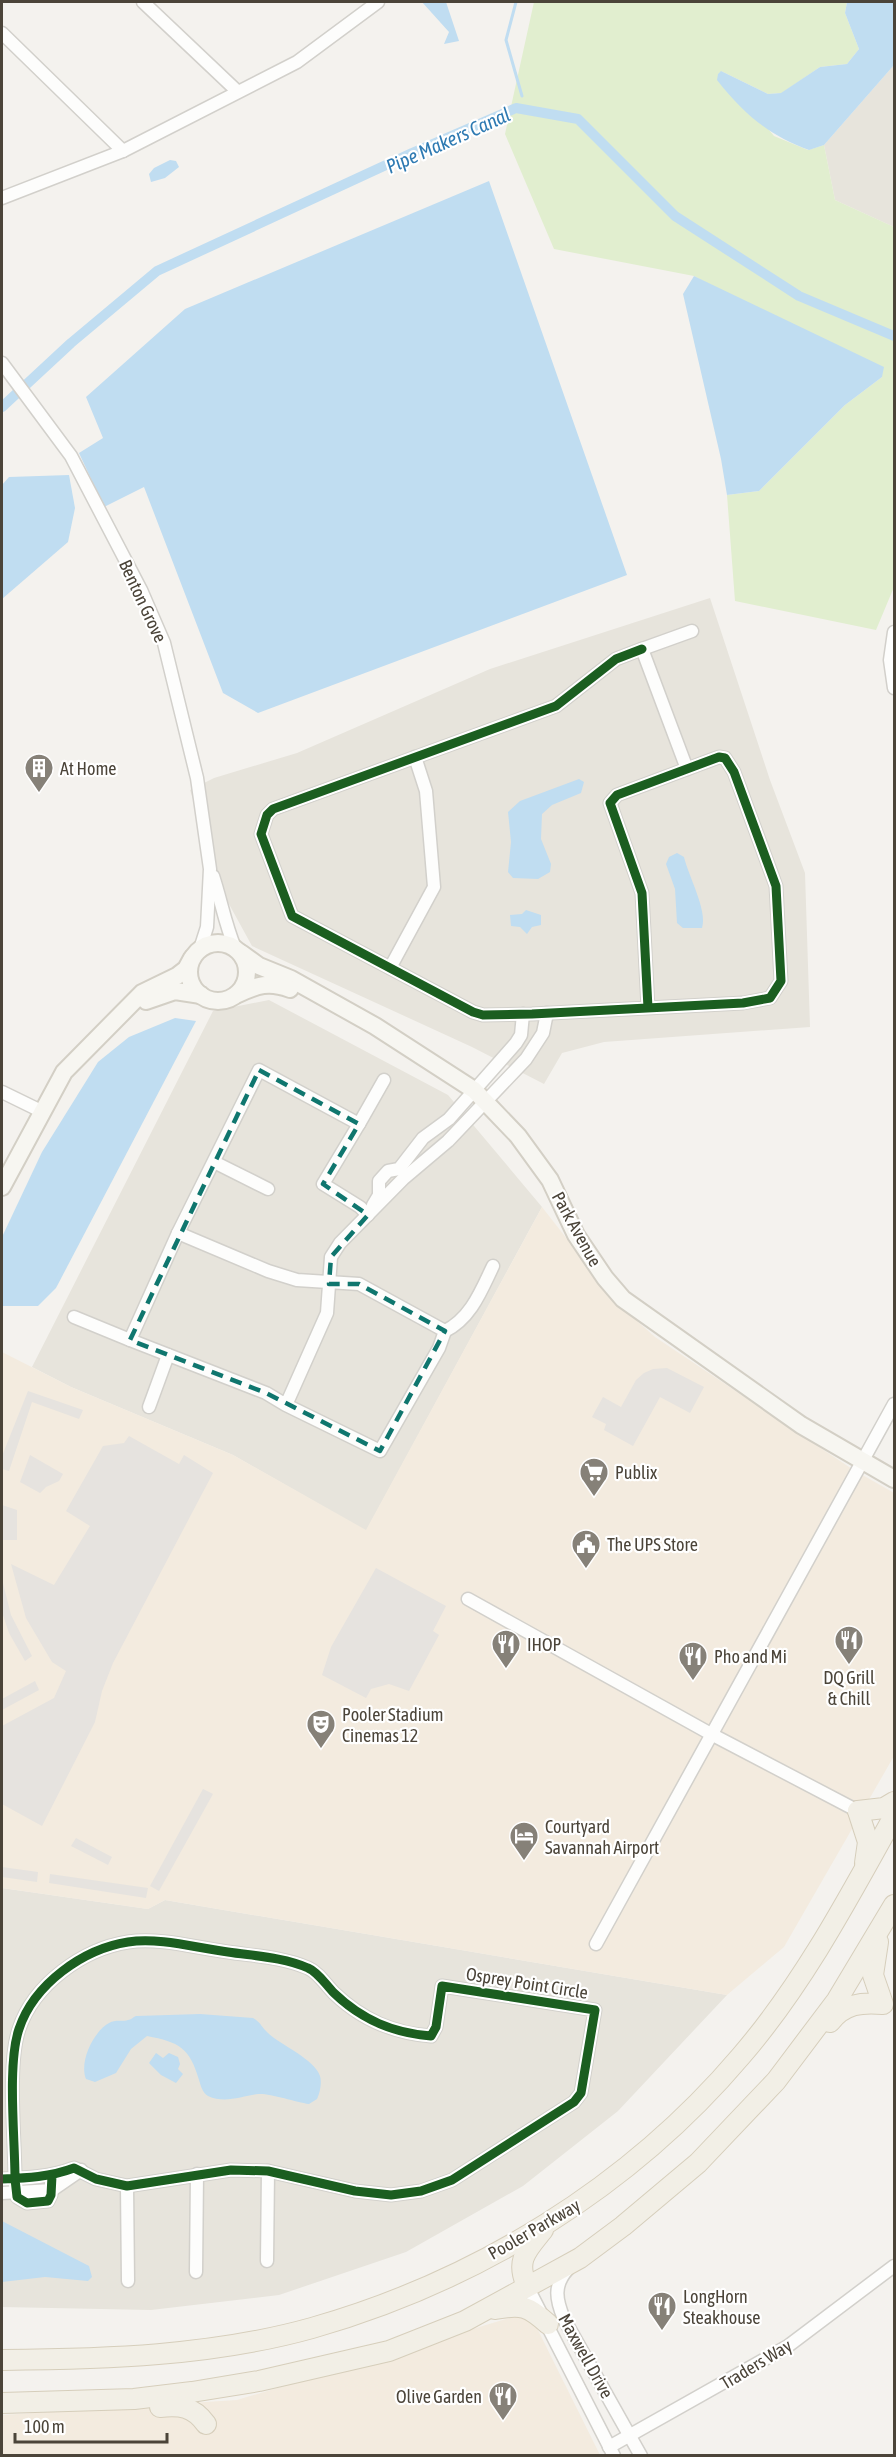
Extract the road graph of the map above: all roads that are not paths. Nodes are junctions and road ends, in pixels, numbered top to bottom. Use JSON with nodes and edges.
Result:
{"nodes":[{"id":1,"x":143,"y":2,"type":"edge"},
{"id":2,"x":370,"y":4,"type":"edge"},
{"id":3,"x":2,"y":33,"type":"edge"},
{"id":4,"x":237,"y":91,"type":"junction"},
{"id":5,"x":123,"y":151,"type":"junction"},
{"id":6,"x":2,"y":198,"type":"edge"},
{"id":7,"x":2,"y":364,"type":"edge"},
{"id":8,"x":692,"y":631,"type":"dead end"},
{"id":9,"x":894,"y":632,"type":"edge"},
{"id":10,"x":642,"y":649,"type":"junction"},
{"id":11,"x":894,"y":688,"type":"edge"},
{"id":12,"x":415,"y":757,"type":"junction"},
{"id":13,"x":687,"y":769,"type":"junction"},
{"id":14,"x":210,"y":869,"type":"junction"},
{"id":15,"x":238,"y":951,"type":"junction"},
{"id":16,"x":196,"y":953,"type":"junction"},
{"id":17,"x":390,"y":968,"type":"junction"},
{"id":18,"x":303,"y":988,"type":"junction"},
{"id":19,"x":201,"y":995,"type":"junction"},
{"id":20,"x":237,"y":995,"type":"junction"},
{"id":21,"x":133,"y":1003,"type":"junction"},
{"id":22,"x":648,"y":1008,"type":"junction"},
{"id":23,"x":547,"y":1013,"type":"junction"},
{"id":24,"x":523,"y":1014,"type":"junction"},
{"id":25,"x":384,"y":1080,"type":"dead end"},
{"id":26,"x":2,"y":1092,"type":"edge"},
{"id":27,"x":480,"y":1096,"type":"junction"},
{"id":28,"x":40,"y":1111,"type":"junction"},
{"id":29,"x":359,"y":1124,"type":"junction"},
{"id":30,"x":214,"y":1162,"type":"junction"},
{"id":31,"x":2,"y":1187,"type":"edge"},
{"id":32,"x":268,"y":1189,"type":"dead end"},
{"id":33,"x":370,"y":1214,"type":"junction"},
{"id":34,"x":178,"y":1233,"type":"junction"},
{"id":35,"x":494,"y":1266,"type":"dead end"},
{"id":36,"x":329,"y":1284,"type":"junction"},
{"id":37,"x":74,"y":1317,"type":"dead end"},
{"id":38,"x":445,"y":1331,"type":"junction"},
{"id":39,"x":130,"y":1340,"type":"junction"},
{"id":40,"x":168,"y":1355,"type":"junction"},
{"id":41,"x":894,"y":1404,"type":"edge"},
{"id":42,"x":286,"y":1405,"type":"junction"},
{"id":43,"x":149,"y":1407,"type":"dead end"},
{"id":44,"x":863,"y":1461,"type":"junction"},
{"id":45,"x":894,"y":1479,"type":"edge"},
{"id":46,"x":468,"y":1599,"type":"dead end"},
{"id":47,"x":711,"y":1734,"type":"junction"},
{"id":48,"x":894,"y":1802,"type":"edge"},
{"id":49,"x":858,"y":1810,"type":"junction"},
{"id":50,"x":893,"y":1825,"type":"edge"},
{"id":51,"x":862,"y":1875,"type":"junction"},
{"id":52,"x":894,"y":1905,"type":"edge"},
{"id":53,"x":883,"y":1925,"type":"junction"},
{"id":54,"x":596,"y":1944,"type":"dead end"},
{"id":55,"x":889,"y":2007,"type":"edge"},
{"id":56,"x":783,"y":2071,"type":"junction"},
{"id":57,"x":81,"y":2170,"type":"junction"},
{"id":58,"x":268,"y":2171,"type":"junction"},
{"id":59,"x":197,"y":2174,"type":"junction"},
{"id":60,"x":52,"y":2176,"type":"junction"},
{"id":61,"x":2,"y":2179,"type":"edge"},
{"id":62,"x":15,"y":2179,"type":"junction"},
{"id":63,"x":127,"y":2186,"type":"junction"},
{"id":64,"x":52,"y":2190,"type":"junction"},
{"id":65,"x":16,"y":2192,"type":"junction"},
{"id":66,"x":2,"y":2193,"type":"edge"},
{"id":67,"x":549,"y":2223,"type":"junction"},
{"id":68,"x":580,"y":2258,"type":"junction"},
{"id":69,"x":267,"y":2261,"type":"dead end"},
{"id":70,"x":894,"y":2266,"type":"edge"},
{"id":71,"x":196,"y":2272,"type":"dead end"},
{"id":72,"x":128,"y":2281,"type":"dead end"},
{"id":73,"x":527,"y":2286,"type":"junction"},
{"id":74,"x":483,"y":2310,"type":"junction"},
{"id":75,"x":548,"y":2324,"type":"junction"},
{"id":76,"x":2,"y":2360,"type":"edge"},
{"id":77,"x":237,"y":2385,"type":"junction"},
{"id":78,"x":47,"y":2402,"type":"junction"},
{"id":79,"x":5,"y":2404,"type":"edge"},
{"id":80,"x":630,"y":2435,"type":"junction"},
{"id":81,"x":612,"y":2451,"type":"edge"},
{"id":82,"x":641,"y":2456,"type":"edge"}],
"edges":[{"from":1,"to":4,"type":"street"},
{"from":2,"to":4,"type":"street"},
{"from":3,"to":5,"type":"street"},
{"from":4,"to":5,"type":"street"},
{"from":5,"to":6,"type":"street"},
{"from":7,"to":14,"type":"street","name":"Benton Grove"},
{"from":8,"to":10,"type":"street"},
{"from":9,"to":11,"type":"street"},
{"from":10,"to":12,"type":"street"},
{"from":10,"to":13,"type":"street"},
{"from":12,"to":17,"type":"street"},
{"from":12,"to":17,"type":"street"},
{"from":13,"to":22,"type":"street"},
{"from":13,"to":22,"type":"street"},
{"from":14,"to":15,"type":"street","name":"Benton Grove"},
{"from":14,"to":16,"type":"street","name":"Benton Grove"},
{"from":15,"to":16,"type":"street"},
{"from":15,"to":18,"type":"street","name":"Park Avenue"},
{"from":15,"to":20,"type":"street"},
{"from":16,"to":19,"type":"street"},
{"from":16,"to":21,"type":"street"},
{"from":17,"to":24,"type":"street"},
{"from":18,"to":20,"type":"street","name":"Park Avenue"},
{"from":18,"to":27,"type":"street","name":"Park Avenue"},
{"from":19,"to":20,"type":"street"},
{"from":19,"to":21,"type":"street"},
{"from":21,"to":28,"type":"street"},
{"from":22,"to":23,"type":"street"},
{"from":23,"to":24,"type":"street"},
{"from":23,"to":27,"type":"street"},
{"from":24,"to":27,"type":"street"},
{"from":25,"to":29,"type":"street"},
{"from":26,"to":28,"type":"street"},
{"from":27,"to":33,"type":"street"},
{"from":27,"to":33,"type":"street"},
{"from":27,"to":44,"type":"street","name":"Park Avenue"},
{"from":28,"to":31,"type":"street"},
{"from":29,"to":30,"type":"street"},
{"from":29,"to":33,"type":"street"},
{"from":30,"to":32,"type":"street"},
{"from":30,"to":34,"type":"street"},
{"from":33,"to":36,"type":"street"},
{"from":34,"to":36,"type":"street"},
{"from":34,"to":39,"type":"street"},
{"from":35,"to":38,"type":"street"},
{"from":36,"to":38,"type":"street"},
{"from":36,"to":42,"type":"street"},
{"from":37,"to":39,"type":"street"},
{"from":38,"to":42,"type":"street"},
{"from":39,"to":40,"type":"street"},
{"from":40,"to":42,"type":"street"},
{"from":40,"to":43,"type":"street"},
{"from":41,"to":44,"type":"street"},
{"from":44,"to":45,"type":"street","name":"Park Avenue"},
{"from":44,"to":47,"type":"street"},
{"from":46,"to":47,"type":"street"},
{"from":47,"to":49,"type":"street"},
{"from":47,"to":54,"type":"street"},
{"from":48,"to":49,"type":"main road"},
{"from":49,"to":50,"type":"main road"},
{"from":49,"to":51,"type":"main road"},
{"from":50,"to":51,"type":"main road","name":"Pooler Parkway"},
{"from":51,"to":67,"type":"main road","name":"Pooler Parkway"},
{"from":52,"to":53,"type":"main road"},
{"from":53,"to":55,"type":"main road"},
{"from":53,"to":56,"type":"main road"},
{"from":55,"to":56,"type":"main road"},
{"from":56,"to":68,"type":"main road"},
{"from":57,"to":60,"type":"street"},
{"from":57,"to":63,"type":"street","name":"Osprey Point Circle"},
{"from":57,"to":64,"type":"street"},
{"from":58,"to":59,"type":"street","name":"Osprey Point Circle"},
{"from":58,"to":62,"type":"street","name":"Osprey Point Circle"},
{"from":58,"to":69,"type":"street"},
{"from":59,"to":63,"type":"street","name":"Osprey Point Circle"},
{"from":59,"to":71,"type":"street"},
{"from":60,"to":62,"type":"street"},
{"from":60,"to":64,"type":"street"},
{"from":61,"to":62,"type":"street"},
{"from":62,"to":65,"type":"street","name":"Osprey Point Circle"},
{"from":63,"to":72,"type":"street"},
{"from":64,"to":65,"type":"street"},
{"from":65,"to":66,"type":"street"},
{"from":67,"to":73,"type":"main road"},
{"from":67,"to":76,"type":"main road","name":"Pooler Parkway"},
{"from":68,"to":73,"type":"main road"},
{"from":68,"to":80,"type":"street","name":"Maxwell Drive"},
{"from":70,"to":80,"type":"street","name":"Traders Way"},
{"from":73,"to":74,"type":"main road"},
{"from":73,"to":75,"type":"street","name":"Maxwell Drive"},
{"from":74,"to":75,"type":"main road"},
{"from":74,"to":77,"type":"main road"},
{"from":75,"to":81,"type":"street","name":"Maxwell Drive"},
{"from":77,"to":78,"type":"main road"},
{"from":77,"to":78,"type":"main road"},
{"from":78,"to":79,"type":"main road"},
{"from":80,"to":81,"type":"street","name":"Traders Way"},
{"from":80,"to":82,"type":"street","name":"Maxwell Drive"}]}
